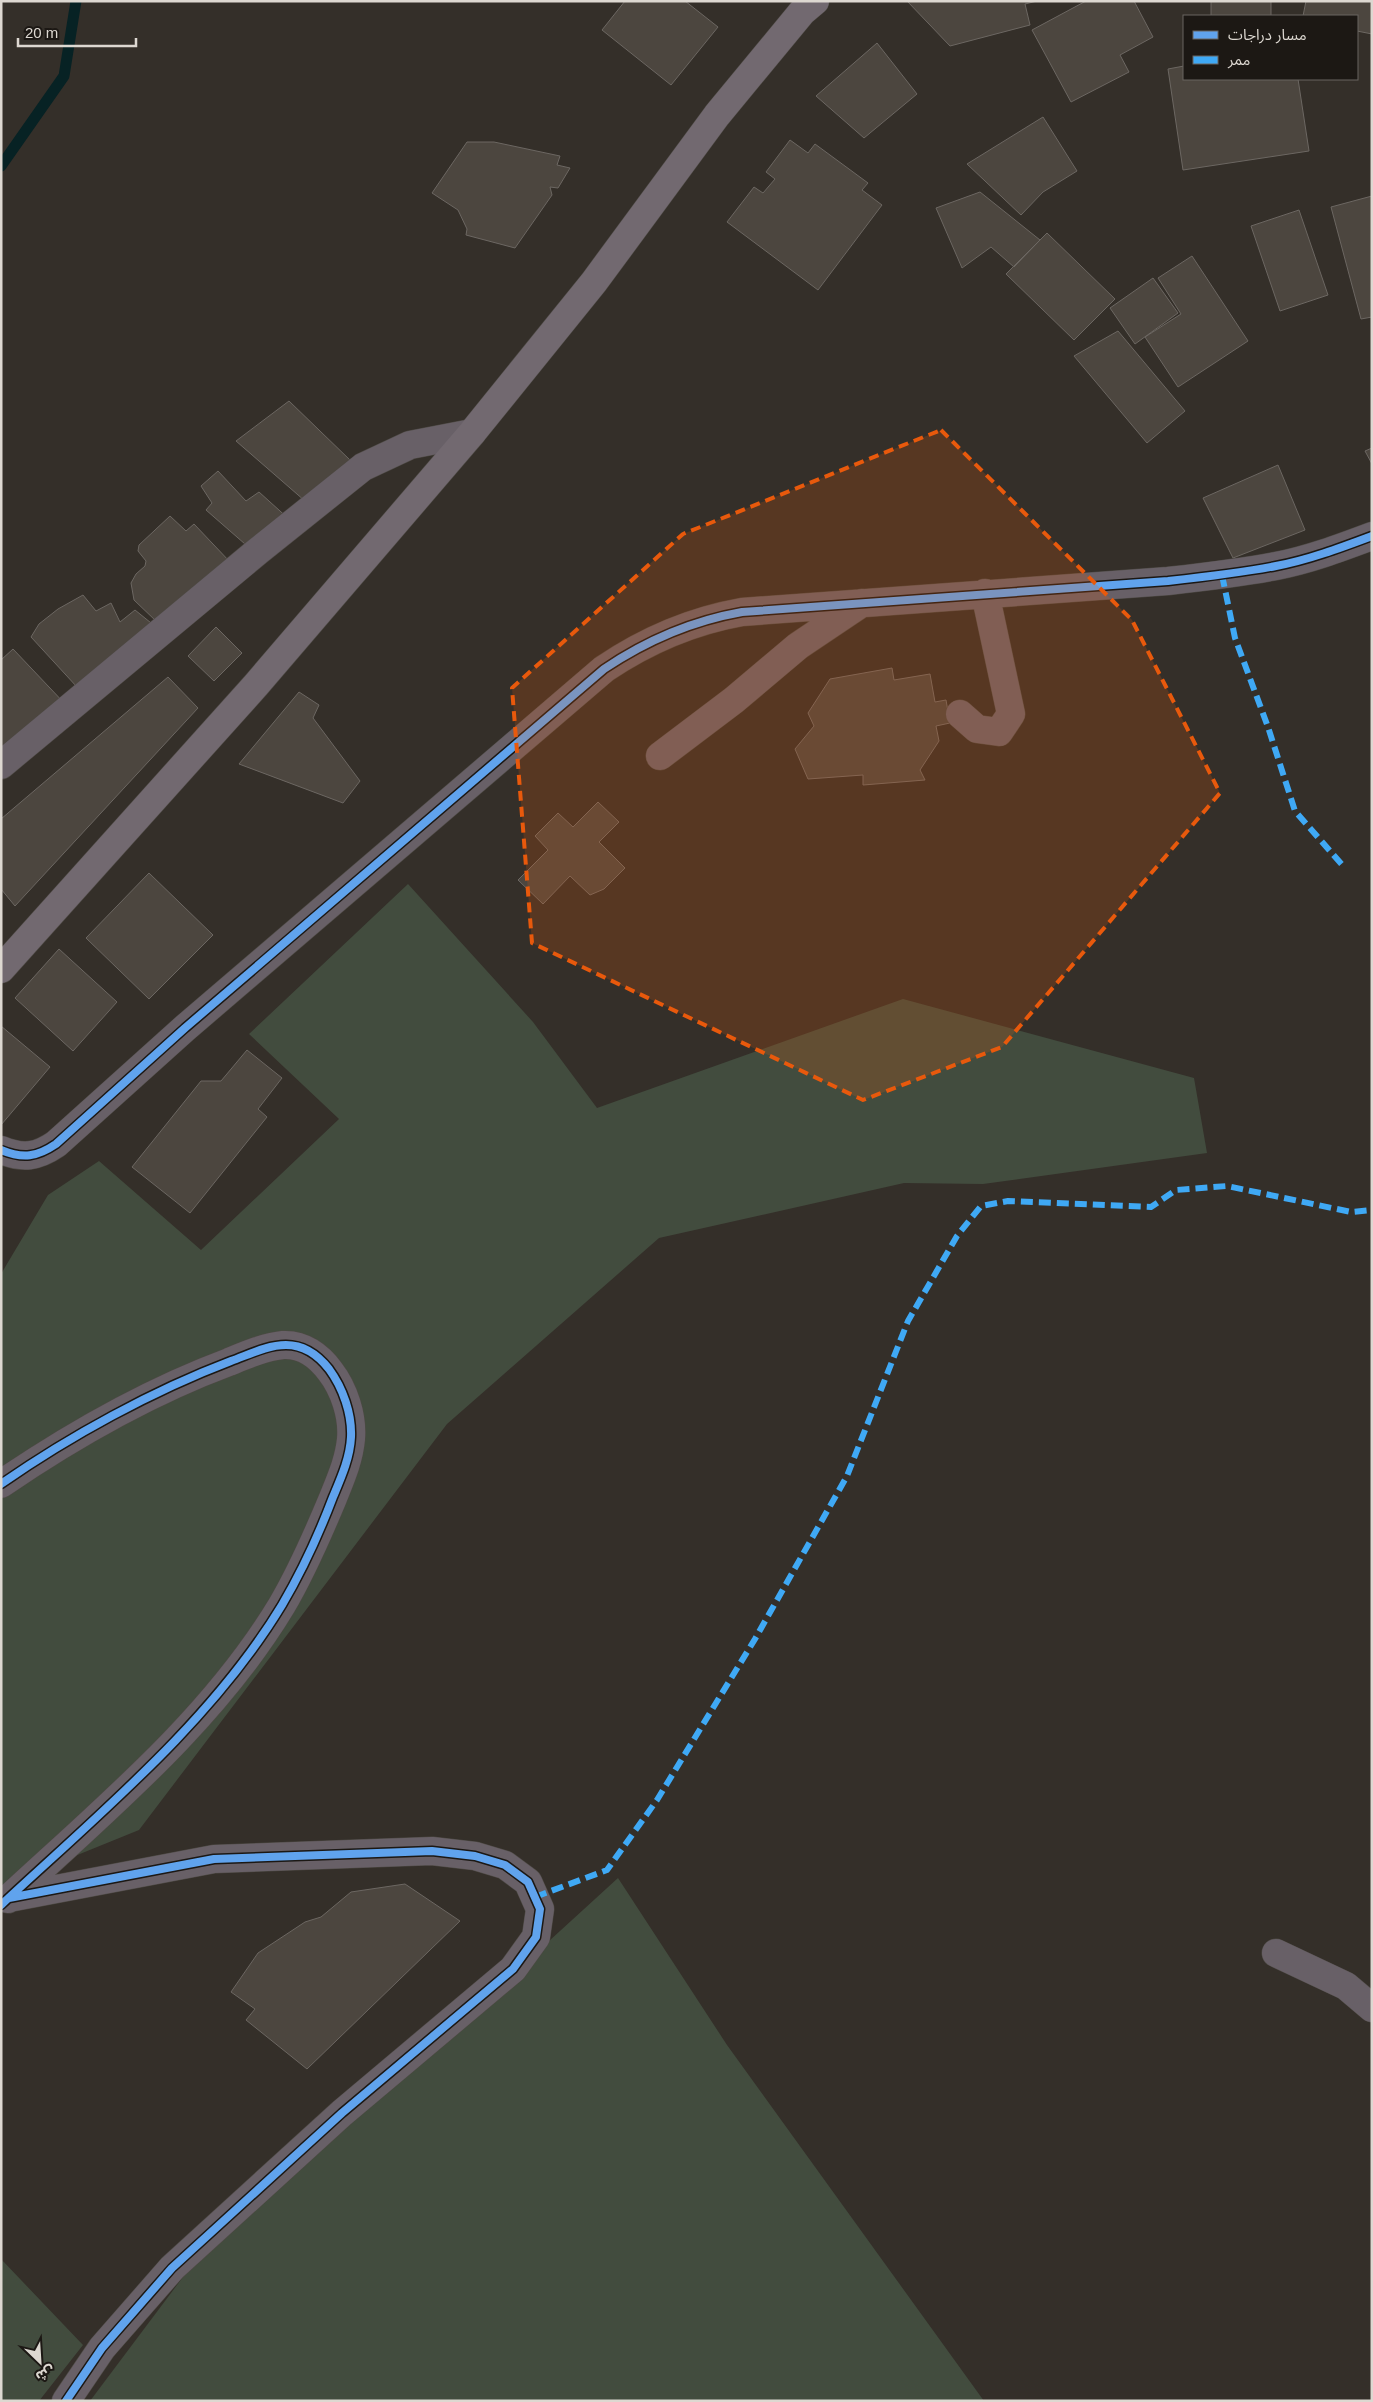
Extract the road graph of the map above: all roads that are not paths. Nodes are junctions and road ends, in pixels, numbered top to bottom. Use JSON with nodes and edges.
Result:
{"nodes":[{"id":1,"x":815,"y":1,"type":"edge"},
{"id":2,"x":472,"y":433,"type":"junction"},
{"id":3,"x":1372,"y":536,"type":"edge"},
{"id":4,"x":985,"y":593,"type":"junction"},
{"id":5,"x":864,"y":602,"type":"junction"},
{"id":6,"x":960,"y":714,"type":"dead end"},
{"id":7,"x":660,"y":756,"type":"dead end"},
{"id":8,"x":1,"y":765,"type":"edge"},
{"id":9,"x":1,"y":969,"type":"edge"},
{"id":10,"x":1,"y":1150,"type":"edge"},
{"id":11,"x":1,"y":1484,"type":"edge"},
{"id":12,"x":5,"y":1902,"type":"edge"},
{"id":13,"x":1276,"y":1953,"type":"dead end"},
{"id":14,"x":1372,"y":2008,"type":"edge"},
{"id":15,"x":66,"y":2401,"type":"edge"}],
"edges":[{"from":1,"to":2,"type":"main road"},
{"from":2,"to":8,"type":"street"},
{"from":2,"to":9,"type":"main road"},
{"from":3,"to":4,"type":"street"},
{"from":4,"to":5,"type":"street"},
{"from":4,"to":6,"type":"street"},
{"from":5,"to":7,"type":"street"},
{"from":5,"to":10,"type":"street"},
{"from":11,"to":12,"type":"street"},
{"from":12,"to":15,"type":"street"},
{"from":13,"to":14,"type":"street"}]}
